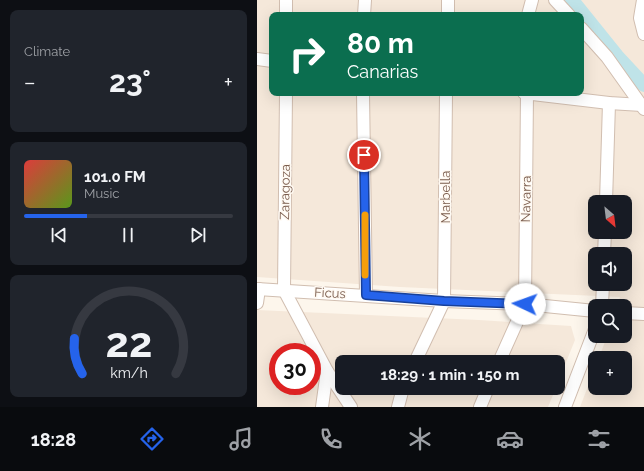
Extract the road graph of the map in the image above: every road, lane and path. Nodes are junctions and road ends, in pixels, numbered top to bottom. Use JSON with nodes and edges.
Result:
{"nodes":[{"id":1,"x":286,"y":0,"type":"edge"},
{"id":2,"x":365,"y":0,"type":"edge"},
{"id":3,"x":448,"y":0,"type":"edge"},
{"id":4,"x":532,"y":0,"type":"edge"},
{"id":5,"x":555,"y":0,"type":"edge"},
{"id":6,"x":643,"y":0,"type":"edge"},
{"id":7,"x":286,"y":12,"type":"edge"},
{"id":8,"x":364,"y":12,"type":"edge"},
{"id":9,"x":448,"y":12,"type":"edge"},
{"id":10,"x":528,"y":12,"type":"edge"},
{"id":11,"x":566,"y":12,"type":"edge"},
{"id":12,"x":584,"y":31,"type":"edge"},
{"id":13,"x":644,"y":34,"type":"edge"},
{"id":14,"x":257,"y":59,"type":"edge"},
{"id":15,"x":269,"y":61,"type":"edge"},
{"id":16,"x":286,"y":96,"type":"edge"},
{"id":17,"x":363,"y":96,"type":"edge"},
{"id":18,"x":446,"y":96,"type":"edge"},
{"id":19,"x":527,"y":96,"type":"edge"},
{"id":20,"x":549,"y":96,"type":"edge"},
{"id":21,"x":609,"y":104,"type":"junction"},
{"id":22,"x":643,"y":107,"type":"edge"},
{"id":23,"x":606,"y":195,"type":"edge"},
{"id":24,"x":258,"y":289,"type":"edge"},
{"id":25,"x":284,"y":290,"type":"junction"},
{"id":26,"x":366,"y":295,"type":"junction"},
{"id":27,"x":444,"y":301,"type":"junction"},
{"id":28,"x":257,"y":304,"type":"edge"},
{"id":29,"x":525,"y":304,"type":"junction"},
{"id":30,"x":588,"y":310,"type":"edge"},
{"id":31,"x":632,"y":313,"type":"edge"},
{"id":32,"x":644,"y":314,"type":"edge"},
{"id":33,"x":590,"y":343,"type":"edge"},
{"id":34,"x":418,"y":355,"type":"edge"},
{"id":35,"x":502,"y":355,"type":"edge"},
{"id":36,"x":327,"y":371,"type":"junction"},
{"id":37,"x":401,"y":395,"type":"edge"},
{"id":38,"x":485,"y":395,"type":"edge"},
{"id":39,"x":322,"y":407,"type":"edge"},
{"id":40,"x":351,"y":407,"type":"edge"},
{"id":41,"x":398,"y":407,"type":"edge"},
{"id":42,"x":480,"y":407,"type":"edge"},
{"id":43,"x":565,"y":407,"type":"edge"}],
"edges":[{"from":1,"to":7,"type":"street"},
{"from":2,"to":8,"type":"street"},
{"from":3,"to":9,"type":"street"},
{"from":4,"to":10,"type":"street"},
{"from":5,"to":11,"type":"street"},
{"from":6,"to":13,"type":"street"},
{"from":12,"to":22,"type":"street"},
{"from":14,"to":15,"type":"street"},
{"from":16,"to":25,"type":"street","name":"Zaragoza"},
{"from":17,"to":26,"type":"street"},
{"from":18,"to":27,"type":"street","name":"Marbella"},
{"from":19,"to":29,"type":"street","name":"Navarra"},
{"from":20,"to":21,"type":"street"},
{"from":21,"to":22,"type":"street"},
{"from":21,"to":23,"type":"street"},
{"from":24,"to":25,"type":"street","name":"Ficus"},
{"from":24,"to":28,"type":"street"},
{"from":25,"to":26,"type":"street","name":"Ficus"},
{"from":25,"to":36,"type":"street"},
{"from":26,"to":27,"type":"street","name":"Ficus"},
{"from":27,"to":29,"type":"street","name":"Ficus"},
{"from":27,"to":34,"type":"street"},
{"from":29,"to":30,"type":"street","name":"Ficus"},
{"from":29,"to":35,"type":"street"},
{"from":31,"to":32,"type":"street"},
{"from":33,"to":43,"type":"street"},
{"from":36,"to":39,"type":"street"},
{"from":36,"to":40,"type":"street"},
{"from":37,"to":41,"type":"street"},
{"from":38,"to":42,"type":"street"}]}
